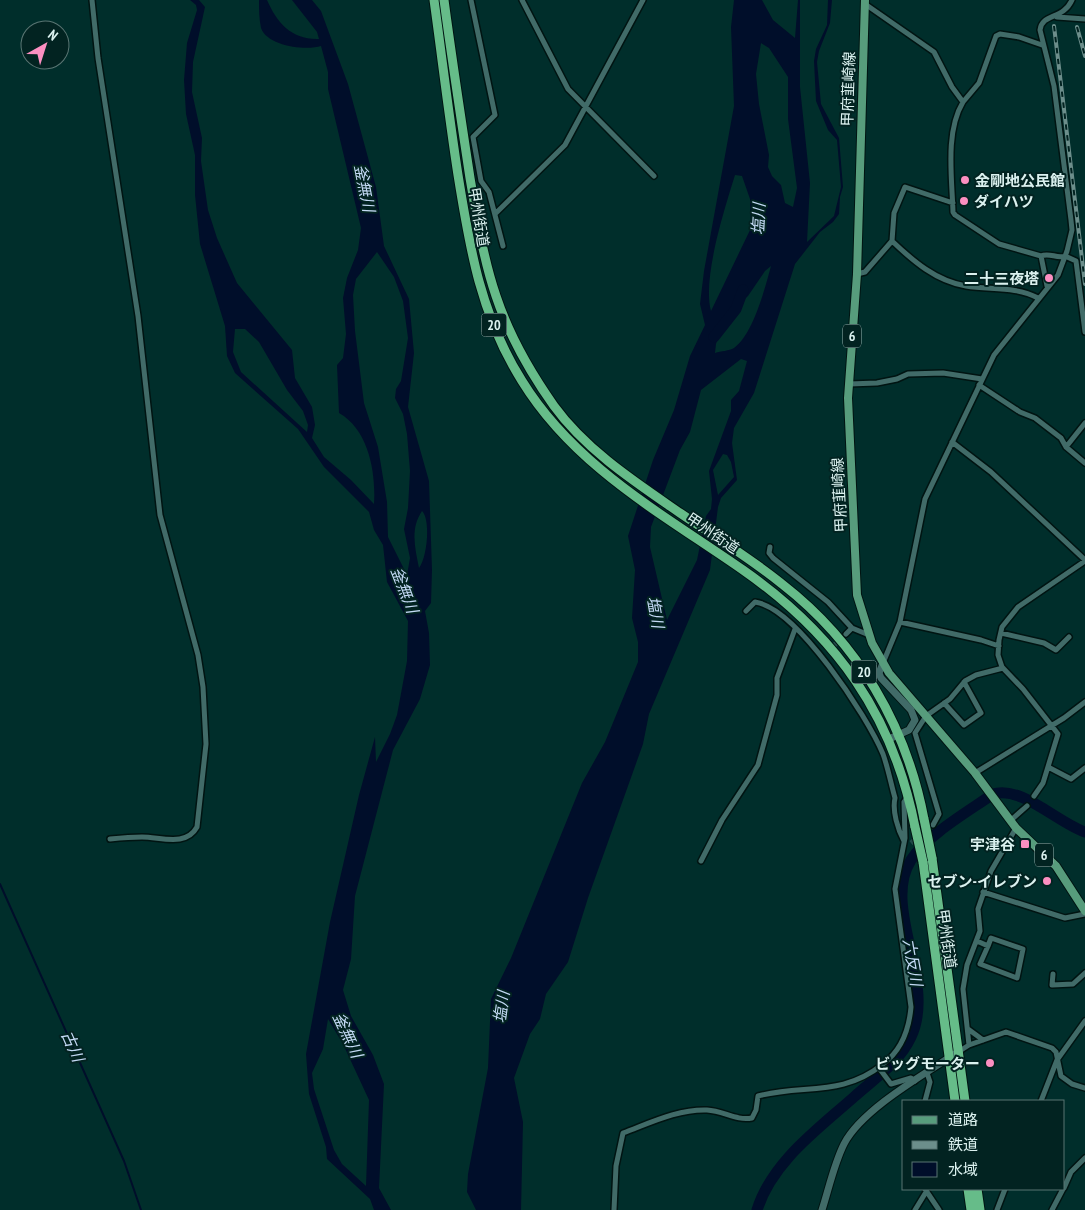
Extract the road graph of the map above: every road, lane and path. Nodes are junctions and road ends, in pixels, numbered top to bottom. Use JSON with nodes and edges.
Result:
{"nodes":[{"id":1,"x":92,"y":0,"type":"edge"},
{"id":2,"x":434,"y":0,"type":"edge"},
{"id":3,"x":444,"y":0,"type":"edge"},
{"id":4,"x":471,"y":0,"type":"edge"},
{"id":5,"x":522,"y":0,"type":"edge"},
{"id":6,"x":529,"y":0,"type":"edge"},
{"id":7,"x":643,"y":0,"type":"edge"},
{"id":8,"x":1072,"y":0,"type":"edge"},
{"id":9,"x":865,"y":2,"type":"edge"},
{"id":10,"x":526,"y":7,"type":"junction"},
{"id":11,"x":1057,"y":17,"type":"junction"},
{"id":12,"x":1085,"y":20,"type":"edge"},
{"id":13,"x":1042,"y":45,"type":"junction"},
{"id":14,"x":963,"y":102,"type":"junction"},
{"id":15,"x":585,"y":107,"type":"junction"},
{"id":16,"x":467,"y":156,"type":"junction"},
{"id":17,"x":477,"y":156,"type":"junction"},
{"id":18,"x":456,"y":157,"type":"junction"},
{"id":19,"x":654,"y":176,"type":"dead end"},
{"id":20,"x":953,"y":203,"type":"junction"},
{"id":21,"x":496,"y":212,"type":"junction"},
{"id":22,"x":892,"y":241,"type":"junction"},
{"id":23,"x":502,"y":246,"type":"dead end"},
{"id":24,"x":1041,"y":256,"type":"junction"},
{"id":25,"x":1065,"y":256,"type":"junction"},
{"id":26,"x":857,"y":274,"type":"junction"},
{"id":27,"x":1047,"y":286,"type":"junction"},
{"id":28,"x":1038,"y":298,"type":"junction"},
{"id":29,"x":1085,"y":332,"type":"edge"},
{"id":30,"x":982,"y":379,"type":"junction"},
{"id":31,"x":849,"y":384,"type":"junction"},
{"id":32,"x":979,"y":385,"type":"junction"},
{"id":33,"x":1085,"y":423,"type":"edge"},
{"id":34,"x":952,"y":442,"type":"junction"},
{"id":35,"x":1066,"y":447,"type":"junction"},
{"id":36,"x":1085,"y":463,"type":"edge"},
{"id":37,"x":770,"y":547,"type":"dead end"},
{"id":38,"x":1085,"y":560,"type":"edge"},
{"id":39,"x":746,"y":611,"type":"dead end"},
{"id":40,"x":900,"y":622,"type":"junction"},
{"id":41,"x":852,"y":628,"type":"junction"},
{"id":42,"x":796,"y":629,"type":"junction"},
{"id":43,"x":1001,"y":633,"type":"junction"},
{"id":44,"x":846,"y":634,"type":"tunnel mouth"},
{"id":45,"x":869,"y":635,"type":"junction"},
{"id":46,"x":1069,"y":638,"type":"dead end"},
{"id":47,"x":999,"y":646,"type":"junction"},
{"id":48,"x":826,"y":652,"type":"tunnel mouth"},
{"id":49,"x":821,"y":656,"type":"junction"},
{"id":50,"x":883,"y":662,"type":"junction"},
{"id":51,"x":1003,"y":668,"type":"junction"},
{"id":52,"x":964,"y":682,"type":"junction"},
{"id":53,"x":1085,"y":702,"type":"edge"},
{"id":54,"x":944,"y":703,"type":"junction"},
{"id":55,"x":926,"y":716,"type":"junction"},
{"id":56,"x":1053,"y":725,"type":"junction"},
{"id":57,"x":900,"y":734,"type":"junction"},
{"id":58,"x":889,"y":739,"type":"junction"},
{"id":59,"x":1048,"y":767,"type":"junction"},
{"id":60,"x":1085,"y":768,"type":"edge"},
{"id":61,"x":975,"y":773,"type":"junction"},
{"id":62,"x":1034,"y":796,"type":"dead end"},
{"id":63,"x":909,"y":797,"type":"junction"},
{"id":64,"x":1027,"y":806,"type":"dead end"},
{"id":65,"x":1010,"y":820,"type":"junction"},
{"id":66,"x":933,"y":825,"type":"tunnel mouth"},
{"id":67,"x":1016,"y":828,"type":"junction"},
{"id":68,"x":110,"y":839,"type":"dead end"},
{"id":69,"x":904,"y":842,"type":"junction"},
{"id":70,"x":911,"y":843,"type":"dead end"},
{"id":71,"x":701,"y":861,"type":"dead end"},
{"id":72,"x":983,"y":892,"type":"junction"},
{"id":73,"x":1085,"y":912,"type":"edge"},
{"id":74,"x":977,"y":941,"type":"junction"},
{"id":75,"x":988,"y":946,"type":"junction"},
{"id":76,"x":1053,"y":974,"type":"dead end"},
{"id":77,"x":1085,"y":974,"type":"edge"},
{"id":78,"x":1085,"y":1021,"type":"edge"},
{"id":79,"x":968,"y":1029,"type":"junction"},
{"id":80,"x":983,"y":1040,"type":"junction"},
{"id":81,"x":969,"y":1045,"type":"junction"},
{"id":82,"x":958,"y":1052,"type":"junction"},
{"id":83,"x":949,"y":1058,"type":"junction"},
{"id":84,"x":1057,"y":1060,"type":"junction"},
{"id":85,"x":879,"y":1069,"type":"junction"},
{"id":86,"x":927,"y":1073,"type":"junction"},
{"id":87,"x":916,"y":1081,"type":"junction"},
{"id":88,"x":1085,"y":1088,"type":"edge"},
{"id":89,"x":925,"y":1100,"type":"edge"},
{"id":90,"x":955,"y":1100,"type":"edge"},
{"id":91,"x":965,"y":1100,"type":"edge"},
{"id":92,"x":1041,"y":1100,"type":"edge"},
{"id":93,"x":1085,"y":1158,"type":"edge"},
{"id":94,"x":1065,"y":1186,"type":"edge"},
{"id":95,"x":926,"y":1190,"type":"edge"},
{"id":96,"x":968,"y":1190,"type":"edge"},
{"id":97,"x":977,"y":1190,"type":"edge"},
{"id":98,"x":1005,"y":1190,"type":"edge"},
{"id":99,"x":1063,"y":1190,"type":"edge"},
{"id":100,"x":614,"y":1210,"type":"edge"},
{"id":101,"x":822,"y":1210,"type":"edge"},
{"id":102,"x":915,"y":1210,"type":"edge"},
{"id":103,"x":939,"y":1210,"type":"edge"},
{"id":104,"x":971,"y":1210,"type":"edge"},
{"id":105,"x":980,"y":1210,"type":"edge"},
{"id":106,"x":997,"y":1210,"type":"edge"},
{"id":107,"x":1052,"y":1210,"type":"edge"}],
"edges":[{"from":1,"to":68,"type":"street"},
{"from":2,"to":18,"type":"highway","name":"甲州街道","number":"20"},
{"from":3,"to":16,"type":"highway","name":"甲州街道","number":"20"},
{"from":4,"to":17,"type":"street"},
{"from":5,"to":10,"type":"street"},
{"from":6,"to":10,"type":"street"},
{"from":7,"to":15,"type":"street"},
{"from":8,"to":11,"type":"street"},
{"from":9,"to":14,"type":"street"},
{"from":9,"to":26,"type":"main road","name":"甲府韮崎線","number":"6"},
{"from":10,"to":15,"type":"street"},
{"from":11,"to":12,"type":"street"},
{"from":11,"to":13,"type":"street"},
{"from":13,"to":14,"type":"street"},
{"from":13,"to":25,"type":"street"},
{"from":14,"to":20,"type":"street"},
{"from":15,"to":19,"type":"street"},
{"from":15,"to":21,"type":"street"},
{"from":16,"to":17,"type":"street"},
{"from":16,"to":18,"type":"street"},
{"from":16,"to":57,"type":"highway","name":"甲州街道","number":"20"},
{"from":17,"to":21,"type":"street"},
{"from":18,"to":58,"type":"highway","name":"甲州街道","number":"20"},
{"from":20,"to":22,"type":"street"},
{"from":20,"to":24,"type":"street"},
{"from":21,"to":23,"type":"street"},
{"from":22,"to":26,"type":"street"},
{"from":22,"to":28,"type":"street"},
{"from":24,"to":25,"type":"street"},
{"from":24,"to":27,"type":"street"},
{"from":25,"to":27,"type":"street"},
{"from":25,"to":29,"type":"street"},
{"from":26,"to":31,"type":"main road","name":"甲府韮崎線","number":"6"},
{"from":27,"to":28,"type":"street"},
{"from":28,"to":30,"type":"street"},
{"from":30,"to":31,"type":"street"},
{"from":30,"to":32,"type":"street"},
{"from":31,"to":45,"type":"main road","name":"甲府韮崎線","number":"6"},
{"from":32,"to":34,"type":"street"},
{"from":32,"to":35,"type":"street"},
{"from":33,"to":35,"type":"street"},
{"from":34,"to":38,"type":"street"},
{"from":34,"to":40,"type":"street"},
{"from":35,"to":36,"type":"street"},
{"from":37,"to":41,"type":"street"},
{"from":38,"to":43,"type":"street"},
{"from":39,"to":42,"type":"street"},
{"from":40,"to":47,"type":"street"},
{"from":40,"to":50,"type":"street"},
{"from":41,"to":44,"type":"street"},
{"from":41,"to":45,"type":"street"},
{"from":42,"to":49,"type":"street"},
{"from":42,"to":71,"type":"street"},
{"from":43,"to":46,"type":"street"},
{"from":43,"to":47,"type":"street"},
{"from":45,"to":50,"type":"main road","name":"甲府韮崎線","number":"6"},
{"from":47,"to":51,"type":"street"},
{"from":48,"to":49,"type":"street"},
{"from":49,"to":69,"type":"street"},
{"from":50,"to":55,"type":"main road","name":"甲府韮崎線","number":"6"},
{"from":50,"to":57,"type":"street"},
{"from":51,"to":52,"type":"street"},
{"from":51,"to":56,"type":"street"},
{"from":52,"to":54,"type":"street"},
{"from":52,"to":54,"type":"street"},
{"from":53,"to":56,"type":"street"},
{"from":54,"to":55,"type":"street"},
{"from":55,"to":61,"type":"main road","name":"甲府韮崎線","number":"6"},
{"from":55,"to":66,"type":"street"},
{"from":56,"to":59,"type":"street"},
{"from":56,"to":61,"type":"street"},
{"from":57,"to":58,"type":"street"},
{"from":57,"to":82,"type":"highway","name":"甲州街道","number":"20","bridge":true},
{"from":58,"to":63,"type":"highway","name":"甲州街道","number":"20"},
{"from":59,"to":60,"type":"street"},
{"from":59,"to":62,"type":"street"},
{"from":61,"to":65,"type":"main road","name":"甲府韮崎線","number":"6"},
{"from":63,"to":69,"type":"street"},
{"from":63,"to":83,"type":"highway","name":"甲州街道","number":"20","bridge":true},
{"from":64,"to":65,"type":"street"},
{"from":65,"to":67,"type":"main road","name":"甲府韮崎線","number":"6"},
{"from":67,"to":72,"type":"street"},
{"from":67,"to":73,"type":"main road","name":"甲府韮崎線","number":"6"},
{"from":69,"to":70,"type":"street"},
{"from":69,"to":85,"type":"street"},
{"from":72,"to":73,"type":"street"},
{"from":72,"to":74,"type":"street"},
{"from":74,"to":75,"type":"street"},
{"from":74,"to":79,"type":"street"},
{"from":75,"to":75,"type":"street"},
{"from":76,"to":77,"type":"street"},
{"from":78,"to":84,"type":"street"},
{"from":79,"to":80,"type":"street"},
{"from":79,"to":81,"type":"street"},
{"from":80,"to":81,"type":"street"},
{"from":80,"to":84,"type":"street"},
{"from":81,"to":82,"type":"street"},
{"from":82,"to":83,"type":"street"},
{"from":82,"to":91,"type":"highway","name":"甲州街道","number":"20"},
{"from":83,"to":86,"type":"street"},
{"from":83,"to":90,"type":"highway","name":"甲州街道","number":"20"},
{"from":84,"to":88,"type":"street"},
{"from":84,"to":92,"type":"street"},
{"from":85,"to":87,"type":"street"},
{"from":85,"to":100,"type":"street"},
{"from":86,"to":87,"type":"street"},
{"from":86,"to":89,"type":"street"},
{"from":87,"to":101,"type":"street"},
{"from":93,"to":94,"type":"street"},
{"from":95,"to":102,"type":"street"},
{"from":95,"to":103,"type":"street"},
{"from":96,"to":104,"type":"highway"},
{"from":97,"to":105,"type":"highway"},
{"from":98,"to":106,"type":"street"},
{"from":99,"to":107,"type":"street"}]}
